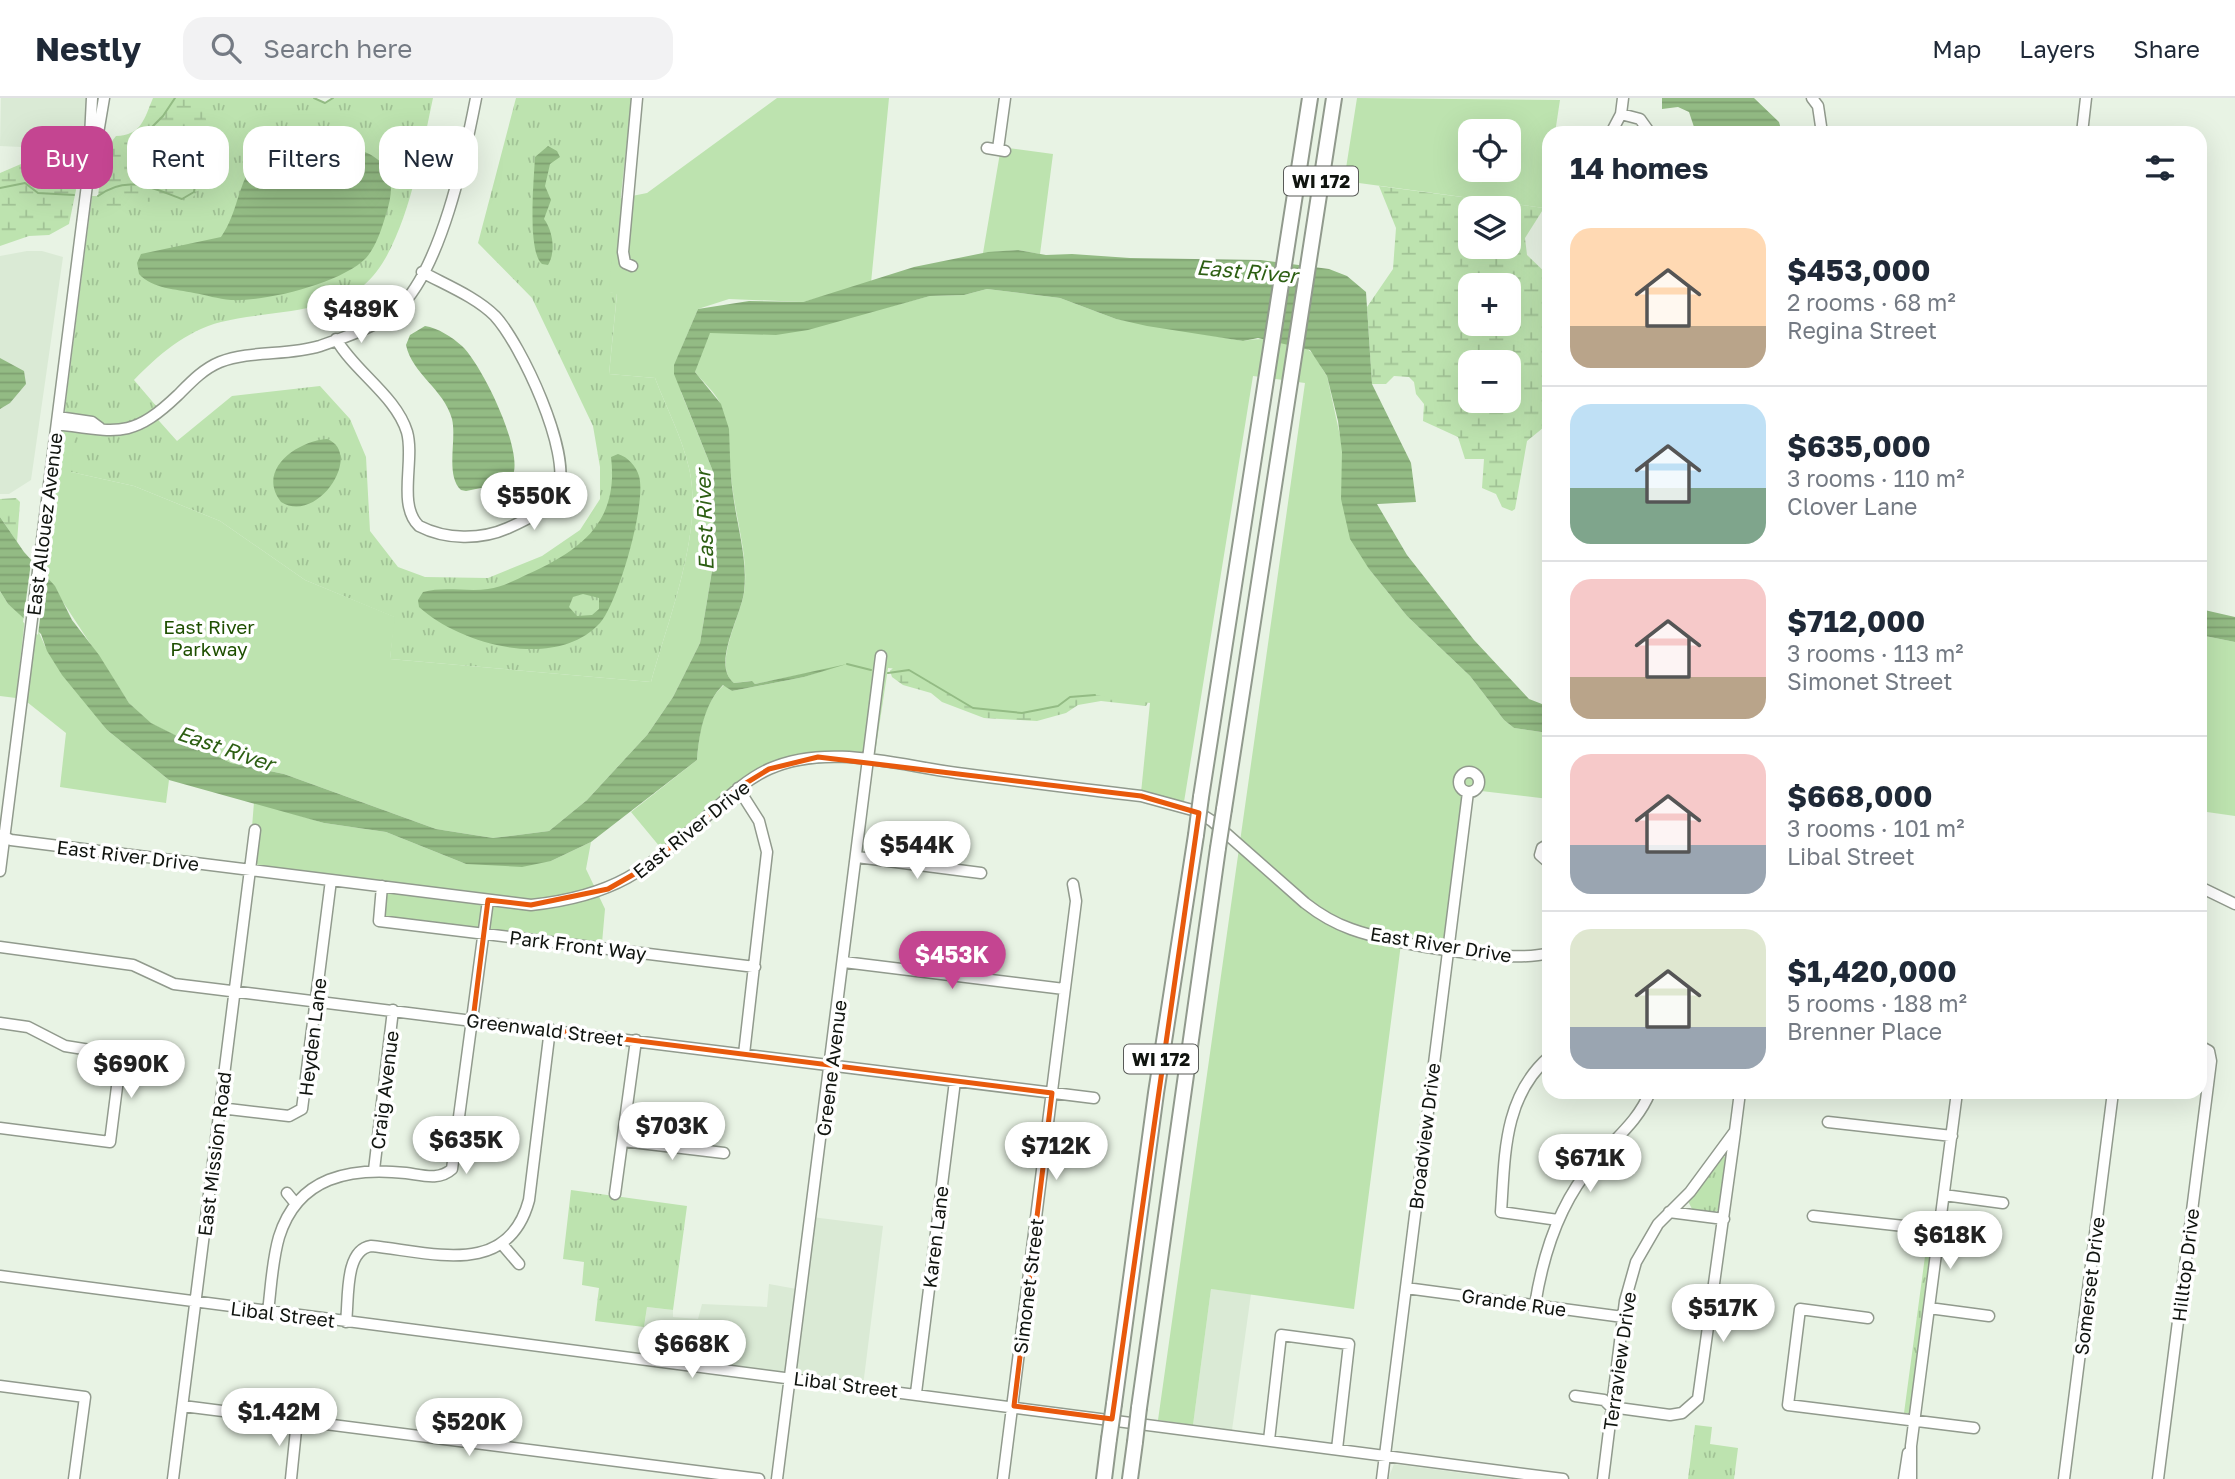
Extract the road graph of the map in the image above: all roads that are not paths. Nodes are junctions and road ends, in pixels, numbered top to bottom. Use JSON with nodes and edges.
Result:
{"nodes":[{"id":1,"x":92,"y":98,"type":"edge"},
{"id":2,"x":104,"y":98,"type":"edge"},
{"id":3,"x":476,"y":98,"type":"edge"},
{"id":4,"x":637,"y":98,"type":"edge"},
{"id":5,"x":1005,"y":98,"type":"edge"},
{"id":6,"x":1310,"y":98,"type":"edge"},
{"id":7,"x":1334,"y":98,"type":"edge"},
{"id":8,"x":1623,"y":98,"type":"edge"},
{"id":9,"x":1812,"y":98,"type":"edge"},
{"id":10,"x":2086,"y":98,"type":"edge"},
{"id":11,"x":1621,"y":114,"type":"junction"},
{"id":12,"x":91,"y":126,"type":"edge"},
{"id":13,"x":98,"y":126,"type":"edge"},
{"id":14,"x":1615,"y":126,"type":"edge"},
{"id":15,"x":1645,"y":126,"type":"edge"},
{"id":16,"x":1821,"y":126,"type":"edge"},
{"id":17,"x":2083,"y":126,"type":"edge"},
{"id":18,"x":987,"y":148,"type":"dead end"},
{"id":19,"x":87,"y":189,"type":"edge"},
{"id":20,"x":632,"y":266,"type":"dead end"},
{"id":21,"x":422,"y":272,"type":"junction"},
{"id":22,"x":336,"y":339,"type":"junction"},
{"id":23,"x":58,"y":421,"type":"junction"},
{"id":24,"x":881,"y":656,"type":"dead end"},
{"id":25,"x":869,"y":759,"type":"junction"},
{"id":26,"x":738,"y":788,"type":"junction"},
{"id":27,"x":1468,"y":792,"type":"dead end"},
{"id":28,"x":255,"y":830,"type":"dead end"},
{"id":29,"x":2,"y":836,"type":"edge"},
{"id":30,"x":857,"y":857,"type":"junction"},
{"id":31,"x":250,"y":870,"type":"junction"},
{"id":32,"x":0,"y":871,"type":"edge"},
{"id":33,"x":981,"y":873,"type":"dead end"},
{"id":34,"x":331,"y":880,"type":"junction"},
{"id":35,"x":1073,"y":884,"type":"dead end"},
{"id":36,"x":382,"y":886,"type":"junction"},
{"id":37,"x":2207,"y":890,"type":"edge"},
{"id":38,"x":488,"y":900,"type":"junction"},
{"id":39,"x":2235,"y":904,"type":"edge"},
{"id":40,"x":484,"y":934,"type":"junction"},
{"id":41,"x":0,"y":947,"type":"edge"},
{"id":42,"x":1448,"y":948,"type":"junction"},
{"id":43,"x":1542,"y":954,"type":"edge"},
{"id":44,"x":844,"y":962,"type":"junction"},
{"id":45,"x":755,"y":967,"type":"junction"},
{"id":46,"x":1064,"y":989,"type":"junction"},
{"id":47,"x":235,"y":991,"type":"junction"},
{"id":48,"x":316,"y":1001,"type":"junction"},
{"id":49,"x":394,"y":1010,"type":"junction"},
{"id":50,"x":473,"y":1020,"type":"junction"},
{"id":51,"x":0,"y":1023,"type":"edge"},
{"id":52,"x":550,"y":1029,"type":"junction"},
{"id":53,"x":636,"y":1040,"type":"junction"},
{"id":54,"x":744,"y":1054,"type":"junction"},
{"id":55,"x":2207,"y":1054,"type":"edge"},
{"id":56,"x":1542,"y":1064,"type":"edge"},
{"id":57,"x":831,"y":1065,"type":"junction"},
{"id":58,"x":955,"y":1081,"type":"junction"},
{"id":59,"x":1052,"y":1093,"type":"junction"},
{"id":60,"x":2207,"y":1093,"type":"edge"},
{"id":61,"x":1094,"y":1098,"type":"dead end"},
{"id":62,"x":1647,"y":1099,"type":"edge"},
{"id":63,"x":1739,"y":1099,"type":"edge"},
{"id":64,"x":1956,"y":1099,"type":"edge"},
{"id":65,"x":2112,"y":1099,"type":"edge"},
{"id":66,"x":2206,"y":1099,"type":"edge"},
{"id":67,"x":220,"y":1108,"type":"junction"},
{"id":68,"x":1828,"y":1122,"type":"dead end"},
{"id":69,"x":0,"y":1128,"type":"edge"},
{"id":70,"x":1735,"y":1131,"type":"junction"},
{"id":71,"x":1952,"y":1136,"type":"junction"},
{"id":72,"x":623,"y":1141,"type":"junction"},
{"id":73,"x":724,"y":1153,"type":"dead end"},
{"id":74,"x":374,"y":1170,"type":"junction"},
{"id":75,"x":287,"y":1194,"type":"dead end"},
{"id":76,"x":615,"y":1194,"type":"dead end"},
{"id":77,"x":1944,"y":1195,"type":"junction"},
{"id":78,"x":2003,"y":1203,"type":"dead end"},
{"id":79,"x":296,"y":1204,"type":"junction"},
{"id":80,"x":1669,"y":1212,"type":"junction"},
{"id":81,"x":1814,"y":1216,"type":"dead end"},
{"id":82,"x":1724,"y":1219,"type":"junction"},
{"id":83,"x":1558,"y":1220,"type":"junction"},
{"id":84,"x":1940,"y":1230,"type":"junction"},
{"id":85,"x":501,"y":1243,"type":"junction"},
{"id":86,"x":519,"y":1264,"type":"dead end"},
{"id":87,"x":1,"y":1276,"type":"edge"},
{"id":88,"x":1406,"y":1288,"type":"junction"},
{"id":89,"x":196,"y":1302,"type":"junction"},
{"id":90,"x":1535,"y":1305,"type":"junction"},
{"id":91,"x":1929,"y":1308,"type":"junction"},
{"id":92,"x":268,"y":1312,"type":"junction"},
{"id":93,"x":1989,"y":1316,"type":"dead end"},
{"id":94,"x":1623,"y":1317,"type":"junction"},
{"id":95,"x":1868,"y":1318,"type":"dead end"},
{"id":96,"x":346,"y":1322,"type":"junction"},
{"id":97,"x":792,"y":1377,"type":"junction"},
{"id":98,"x":0,"y":1386,"type":"edge"},
{"id":99,"x":916,"y":1393,"type":"junction"},
{"id":100,"x":1575,"y":1396,"type":"dead end"},
{"id":101,"x":1014,"y":1405,"type":"junction"},
{"id":102,"x":183,"y":1406,"type":"junction"},
{"id":103,"x":1612,"y":1407,"type":"junction"},
{"id":104,"x":297,"y":1420,"type":"junction"},
{"id":105,"x":1915,"y":1421,"type":"junction"},
{"id":106,"x":1974,"y":1428,"type":"dead end"},
{"id":107,"x":1269,"y":1440,"type":"junction"},
{"id":108,"x":1911,"y":1446,"type":"junction"},
{"id":109,"x":1337,"y":1449,"type":"junction"},
{"id":110,"x":1385,"y":1455,"type":"junction"},
{"id":111,"x":74,"y":1479,"type":"edge"},
{"id":112,"x":173,"y":1479,"type":"edge"},
{"id":113,"x":291,"y":1479,"type":"edge"},
{"id":114,"x":759,"y":1479,"type":"edge"},
{"id":115,"x":777,"y":1479,"type":"edge"},
{"id":116,"x":1003,"y":1479,"type":"edge"},
{"id":117,"x":1104,"y":1479,"type":"edge"},
{"id":118,"x":1130,"y":1479,"type":"edge"},
{"id":119,"x":1382,"y":1479,"type":"edge"},
{"id":120,"x":1563,"y":1479,"type":"edge"},
{"id":121,"x":1603,"y":1479,"type":"edge"},
{"id":122,"x":1903,"y":1479,"type":"edge"},
{"id":123,"x":1911,"y":1479,"type":"edge"},
{"id":124,"x":2064,"y":1479,"type":"edge"},
{"id":125,"x":2158,"y":1479,"type":"edge"}],
"edges":[{"from":1,"to":12,"type":"street","name":"East Allouez Avenue"},
{"from":2,"to":13,"type":"street","name":"East Allouez Avenue"},
{"from":3,"to":21,"type":"street"},
{"from":4,"to":20,"type":"street"},
{"from":5,"to":18,"type":"street"},
{"from":6,"to":117,"type":"highway","number":"WI 172","bridge":true},
{"from":7,"to":118,"type":"highway","number":"WI 172","bridge":true},
{"from":8,"to":11,"type":"street"},
{"from":9,"to":16,"type":"street"},
{"from":10,"to":17,"type":"street"},
{"from":11,"to":14,"type":"street"},
{"from":11,"to":15,"type":"street"},
{"from":19,"to":23,"type":"street","name":"East Allouez Avenue"},
{"from":21,"to":22,"type":"street"},
{"from":21,"to":22,"type":"street"},
{"from":22,"to":23,"type":"street"},
{"from":23,"to":29,"type":"street","name":"East Allouez Avenue"},
{"from":24,"to":25,"type":"street","name":"Greene Avenue"},
{"from":25,"to":26,"type":"street","name":"East River Drive"},
{"from":25,"to":30,"type":"street","name":"Greene Avenue"},
{"from":25,"to":42,"type":"street","name":"East River Drive"},
{"from":26,"to":38,"type":"street","name":"East River Drive"},
{"from":26,"to":45,"type":"street"},
{"from":27,"to":42,"type":"street","name":"Broadview Drive"},
{"from":28,"to":31,"type":"street","name":"East Mission Road"},
{"from":29,"to":31,"type":"street","name":"East River Drive"},
{"from":29,"to":32,"type":"street","name":"East Allouez Avenue"},
{"from":30,"to":33,"type":"street"},
{"from":30,"to":44,"type":"street","name":"Greene Avenue"},
{"from":31,"to":34,"type":"street","name":"East River Drive"},
{"from":31,"to":47,"type":"street","name":"East Mission Road"},
{"from":34,"to":36,"type":"street","name":"East River Drive"},
{"from":34,"to":48,"type":"street","name":"Heyden Lane"},
{"from":35,"to":46,"type":"street","name":"Simonet Street"},
{"from":36,"to":38,"type":"street","name":"East River Drive"},
{"from":36,"to":40,"type":"street","name":"Park Front Way"},
{"from":37,"to":39,"type":"street"},
{"from":38,"to":40,"type":"street"},
{"from":40,"to":45,"type":"street","name":"Park Front Way"},
{"from":40,"to":50,"type":"street"},
{"from":41,"to":47,"type":"street","name":"Greenwald Street"},
{"from":42,"to":43,"type":"street","name":"East River Drive"},
{"from":42,"to":88,"type":"street","name":"Broadview Drive"},
{"from":44,"to":46,"type":"street"},
{"from":44,"to":57,"type":"street","name":"Greene Avenue"},
{"from":45,"to":54,"type":"street"},
{"from":46,"to":59,"type":"street","name":"Simonet Street"},
{"from":47,"to":48,"type":"street","name":"Greenwald Street"},
{"from":47,"to":67,"type":"street","name":"East Mission Road"},
{"from":48,"to":49,"type":"street","name":"Greenwald Street"},
{"from":48,"to":67,"type":"street","name":"Heyden Lane"},
{"from":49,"to":50,"type":"street","name":"Greenwald Street"},
{"from":49,"to":74,"type":"street","name":"Craig Avenue"},
{"from":50,"to":52,"type":"street","name":"Greenwald Street"},
{"from":50,"to":74,"type":"street"},
{"from":51,"to":69,"type":"street"},
{"from":52,"to":53,"type":"street","name":"Greenwald Street"},
{"from":52,"to":85,"type":"street"},
{"from":53,"to":54,"type":"street","name":"Greenwald Street"},
{"from":53,"to":72,"type":"street"},
{"from":54,"to":57,"type":"street","name":"Greenwald Street"},
{"from":55,"to":60,"type":"street","name":"Hilltop Drive"},
{"from":56,"to":83,"type":"street"},
{"from":57,"to":58,"type":"street","name":"Greenwald Street"},
{"from":57,"to":97,"type":"street","name":"Greene Avenue"},
{"from":58,"to":59,"type":"street","name":"Greenwald Street"},
{"from":58,"to":99,"type":"street","name":"Karen Lane"},
{"from":59,"to":61,"type":"street","name":"Greenwald Street"},
{"from":59,"to":101,"type":"street","name":"Simonet Street"},
{"from":62,"to":83,"type":"street"},
{"from":63,"to":70,"type":"street","name":"Terraview Drive"},
{"from":64,"to":71,"type":"street"},
{"from":65,"to":124,"type":"street","name":"Somerset Drive"},
{"from":66,"to":125,"type":"street","name":"Hilltop Drive"},
{"from":67,"to":89,"type":"street","name":"East Mission Road"},
{"from":68,"to":71,"type":"street"},
{"from":70,"to":80,"type":"street","name":"Terraview Drive"},
{"from":70,"to":82,"type":"street"},
{"from":71,"to":77,"type":"street"},
{"from":72,"to":73,"type":"street"},
{"from":72,"to":76,"type":"street"},
{"from":74,"to":79,"type":"street"},
{"from":75,"to":79,"type":"street"},
{"from":77,"to":78,"type":"street"},
{"from":77,"to":84,"type":"street"},
{"from":79,"to":92,"type":"street"},
{"from":80,"to":82,"type":"street"},
{"from":80,"to":94,"type":"street","name":"Terraview Drive"},
{"from":81,"to":84,"type":"street"},
{"from":82,"to":103,"type":"street"},
{"from":83,"to":90,"type":"street"},
{"from":84,"to":91,"type":"street"},
{"from":85,"to":86,"type":"street"},
{"from":85,"to":96,"type":"street"},
{"from":87,"to":89,"type":"street","name":"Libal Street"},
{"from":88,"to":90,"type":"street","name":"Grande Rue"},
{"from":88,"to":110,"type":"street","name":"Broadview Drive"},
{"from":89,"to":92,"type":"street","name":"Libal Street"},
{"from":89,"to":102,"type":"street","name":"East Mission Road"},
{"from":90,"to":94,"type":"street","name":"Grande Rue"},
{"from":91,"to":93,"type":"street"},
{"from":91,"to":105,"type":"street"},
{"from":92,"to":96,"type":"street","name":"Libal Street"},
{"from":94,"to":103,"type":"street","name":"Terraview Drive"},
{"from":95,"to":105,"type":"street"},
{"from":96,"to":97,"type":"street","name":"Libal Street"},
{"from":97,"to":99,"type":"street","name":"Libal Street"},
{"from":97,"to":115,"type":"street","name":"Greene Avenue"},
{"from":98,"to":111,"type":"street"},
{"from":99,"to":101,"type":"street","name":"Libal Street"},
{"from":100,"to":103,"type":"street"},
{"from":101,"to":107,"type":"street","name":"Libal Street"},
{"from":101,"to":116,"type":"street","name":"Simonet Street"},
{"from":102,"to":104,"type":"street"},
{"from":102,"to":112,"type":"street","name":"East Mission Road"},
{"from":103,"to":121,"type":"street","name":"Terraview Drive"},
{"from":104,"to":113,"type":"street"},
{"from":104,"to":114,"type":"street"},
{"from":105,"to":106,"type":"street"},
{"from":105,"to":108,"type":"street"},
{"from":107,"to":109,"type":"street","name":"Libal Street"},
{"from":107,"to":109,"type":"street"},
{"from":108,"to":122,"type":"street"},
{"from":108,"to":123,"type":"street"},
{"from":109,"to":110,"type":"street","name":"Libal Street"},
{"from":110,"to":119,"type":"street","name":"Broadview Drive"},
{"from":110,"to":120,"type":"street","name":"Libal Street"}]}
